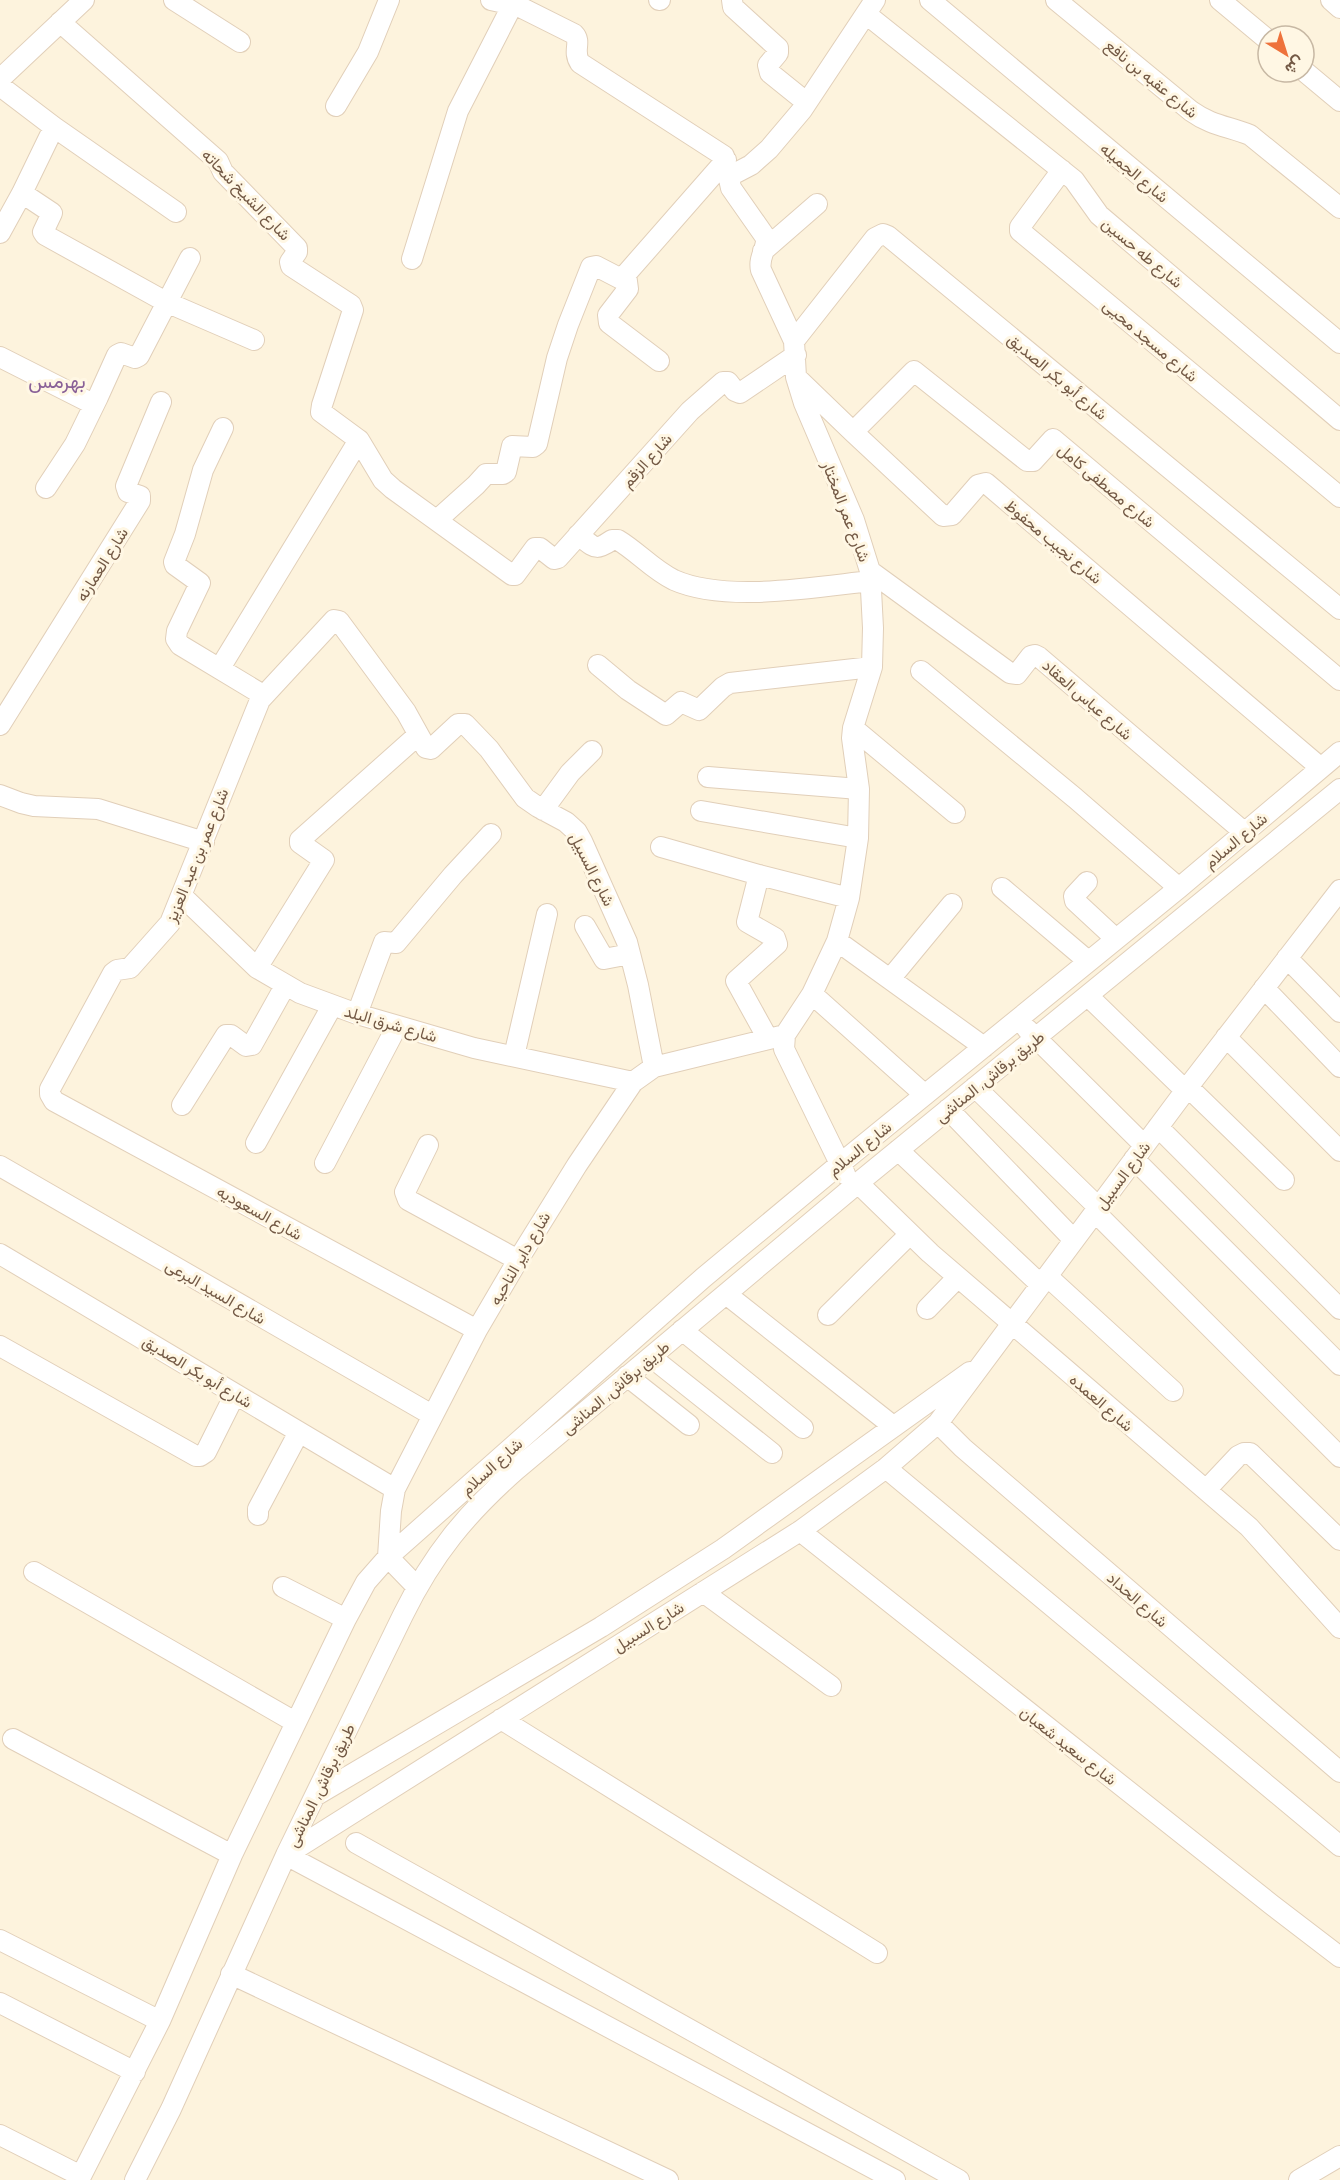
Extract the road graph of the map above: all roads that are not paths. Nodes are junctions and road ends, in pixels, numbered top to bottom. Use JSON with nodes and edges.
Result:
{"nodes":[{"id":1,"x":84,"y":0,"type":"edge"},
{"id":2,"x":174,"y":0,"type":"edge"},
{"id":3,"x":389,"y":0,"type":"edge"},
{"id":4,"x":732,"y":0,"type":"edge"},
{"id":5,"x":930,"y":0,"type":"edge"},
{"id":6,"x":1056,"y":0,"type":"edge"},
{"id":7,"x":1220,"y":0,"type":"edge"},
{"id":8,"x":1331,"y":0,"type":"edge"},
{"id":9,"x":502,"y":2,"type":"edge"},
{"id":10,"x":871,"y":7,"type":"edge"},
{"id":11,"x":1340,"y":8,"type":"edge"},
{"id":12,"x":60,"y":22,"type":"junction"},
{"id":13,"x":1256,"y":30,"type":"edge"},
{"id":14,"x":240,"y":42,"type":"dead end"},
{"id":15,"x":0,"y":79,"type":"edge"},
{"id":16,"x":1316,"y":80,"type":"edge"},
{"id":17,"x":0,"y":86,"type":"edge"},
{"id":18,"x":1340,"y":101,"type":"edge"},
{"id":19,"x":807,"y":102,"type":"junction"},
{"id":20,"x":336,"y":106,"type":"dead end"},
{"id":21,"x":54,"y":127,"type":"junction"},
{"id":22,"x":727,"y":169,"type":"junction"},
{"id":23,"x":1062,"y":170,"type":"junction"},
{"id":24,"x":22,"y":193,"type":"junction"},
{"id":25,"x":817,"y":204,"type":"dead end"},
{"id":26,"x":1340,"y":208,"type":"edge"},
{"id":27,"x":6,"y":209,"type":"edge"},
{"id":28,"x":176,"y":212,"type":"dead end"},
{"id":29,"x":0,"y":233,"type":"edge"},
{"id":30,"x":763,"y":251,"type":"junction"},
{"id":31,"x":190,"y":258,"type":"dead end"},
{"id":32,"x":412,"y":260,"type":"dead end"},
{"id":33,"x":627,"y":282,"type":"junction"},
{"id":34,"x":166,"y":302,"type":"junction"},
{"id":35,"x":254,"y":340,"type":"dead end"},
{"id":36,"x":1340,"y":344,"type":"edge"},
{"id":37,"x":795,"y":348,"type":"junction"},
{"id":38,"x":0,"y":357,"type":"edge"},
{"id":39,"x":659,"y":362,"type":"dead end"},
{"id":40,"x":796,"y":377,"type":"junction"},
{"id":41,"x":98,"y":397,"type":"junction"},
{"id":42,"x":161,"y":402,"type":"dead end"},
{"id":43,"x":1340,"y":420,"type":"edge"},
{"id":44,"x":223,"y":428,"type":"dead end"},
{"id":45,"x":853,"y":432,"type":"junction"},
{"id":46,"x":359,"y":440,"type":"junction"},
{"id":47,"x":46,"y":488,"type":"dead end"},
{"id":48,"x":1340,"y":497,"type":"edge"},
{"id":49,"x":437,"y":520,"type":"junction"},
{"id":50,"x":578,"y":535,"type":"junction"},
{"id":51,"x":870,"y":576,"type":"junction"},
{"id":52,"x":1340,"y":609,"type":"edge"},
{"id":53,"x":598,"y":665,"type":"dead end"},
{"id":54,"x":872,"y":667,"type":"junction"},
{"id":55,"x":220,"y":668,"type":"junction"},
{"id":56,"x":921,"y":671,"type":"dead end"},
{"id":57,"x":1340,"y":680,"type":"edge"},
{"id":58,"x":262,"y":695,"type":"junction"},
{"id":59,"x":0,"y":725,"type":"edge"},
{"id":60,"x":853,"y":728,"type":"junction"},
{"id":61,"x":418,"y":735,"type":"junction"},
{"id":62,"x":592,"y":752,"type":"dead end"},
{"id":63,"x":1340,"y":752,"type":"edge"},
{"id":64,"x":1321,"y":768,"type":"junction"},
{"id":65,"x":708,"y":777,"type":"dead end"},
{"id":66,"x":859,"y":789,"type":"junction"},
{"id":67,"x":1340,"y":789,"type":"edge"},
{"id":68,"x":0,"y":795,"type":"edge"},
{"id":69,"x":543,"y":810,"type":"junction"},
{"id":70,"x":700,"y":811,"type":"dead end"},
{"id":71,"x":956,"y":813,"type":"dead end"},
{"id":72,"x":1244,"y":832,"type":"junction"},
{"id":73,"x":491,"y":834,"type":"dead end"},
{"id":74,"x":858,"y":838,"type":"junction"},
{"id":75,"x":204,"y":842,"type":"junction"},
{"id":76,"x":661,"y":847,"type":"dead end"},
{"id":77,"x":759,"y":875,"type":"junction"},
{"id":78,"x":1087,"y":882,"type":"dead end"},
{"id":79,"x":1002,"y":888,"type":"dead end"},
{"id":80,"x":1179,"y":888,"type":"junction"},
{"id":81,"x":1340,"y":890,"type":"edge"},
{"id":82,"x":182,"y":896,"type":"junction"},
{"id":83,"x":849,"y":898,"type":"junction"},
{"id":84,"x":952,"y":904,"type":"dead end"},
{"id":85,"x":547,"y":914,"type":"dead end"},
{"id":86,"x":585,"y":926,"type":"dead end"},
{"id":87,"x":1116,"y":939,"type":"junction"},
{"id":88,"x":837,"y":941,"type":"junction"},
{"id":89,"x":630,"y":954,"type":"junction"},
{"id":90,"x":1287,"y":958,"type":"junction"},
{"id":91,"x":1089,"y":961,"type":"junction"},
{"id":92,"x":257,"y":968,"type":"junction"},
{"id":93,"x":890,"y":979,"type":"junction"},
{"id":94,"x":285,"y":986,"type":"junction"},
{"id":95,"x":1264,"y":988,"type":"junction"},
{"id":96,"x":812,"y":994,"type":"junction"},
{"id":97,"x":1088,"y":996,"type":"junction"},
{"id":98,"x":332,"y":1006,"type":"junction"},
{"id":99,"x":1340,"y":1012,"type":"edge"},
{"id":100,"x":357,"y":1014,"type":"junction"},
{"id":101,"x":1017,"y":1019,"type":"junction"},
{"id":102,"x":397,"y":1026,"type":"junction"},
{"id":103,"x":777,"y":1037,"type":"junction"},
{"id":104,"x":1226,"y":1037,"type":"junction"},
{"id":105,"x":1036,"y":1038,"type":"junction"},
{"id":106,"x":984,"y":1047,"type":"junction"},
{"id":107,"x":514,"y":1056,"type":"junction"},
{"id":108,"x":1340,"y":1066,"type":"edge"},
{"id":109,"x":654,"y":1067,"type":"junction"},
{"id":110,"x":633,"y":1082,"type":"junction"},
{"id":111,"x":975,"y":1088,"type":"junction"},
{"id":112,"x":1186,"y":1088,"type":"junction"},
{"id":113,"x":50,"y":1089,"type":"joint"},
{"id":114,"x":925,"y":1095,"type":"junction"},
{"id":115,"x":182,"y":1105,"type":"dead end"},
{"id":116,"x":948,"y":1109,"type":"junction"},
{"id":117,"x":1158,"y":1127,"type":"junction"},
{"id":118,"x":256,"y":1143,"type":"dead end"},
{"id":119,"x":428,"y":1145,"type":"dead end"},
{"id":120,"x":898,"y":1150,"type":"junction"},
{"id":121,"x":1340,"y":1151,"type":"edge"},
{"id":122,"x":1139,"y":1152,"type":"junction"},
{"id":123,"x":325,"y":1163,"type":"dead end"},
{"id":124,"x":840,"y":1164,"type":"junction"},
{"id":125,"x":0,"y":1166,"type":"edge"},
{"id":126,"x":1284,"y":1180,"type":"dead end"},
{"id":127,"x":855,"y":1185,"type":"junction"},
{"id":128,"x":1097,"y":1209,"type":"junction"},
{"id":129,"x":910,"y":1234,"type":"junction"},
{"id":130,"x":1074,"y":1240,"type":"junction"},
{"id":131,"x":0,"y":1254,"type":"edge"},
{"id":132,"x":518,"y":1260,"type":"junction"},
{"id":133,"x":958,"y":1277,"type":"junction"},
{"id":134,"x":1044,"y":1280,"type":"junction"},
{"id":135,"x":726,"y":1294,"type":"junction"},
{"id":136,"x":927,"y":1309,"type":"dead end"},
{"id":137,"x":1340,"y":1309,"type":"edge"},
{"id":138,"x":828,"y":1315,"type":"dead end"},
{"id":139,"x":1012,"y":1323,"type":"junction"},
{"id":140,"x":477,"y":1330,"type":"junction"},
{"id":141,"x":682,"y":1330,"type":"junction"},
{"id":142,"x":0,"y":1346,"type":"edge"},
{"id":143,"x":651,"y":1357,"type":"junction"},
{"id":144,"x":982,"y":1364,"type":"junction"},
{"id":145,"x":1340,"y":1365,"type":"edge"},
{"id":146,"x":627,"y":1376,"type":"junction"},
{"id":147,"x":1173,"y":1391,"type":"dead end"},
{"id":148,"x":235,"y":1394,"type":"junction"},
{"id":149,"x":432,"y":1415,"type":"junction"},
{"id":150,"x":938,"y":1423,"type":"junction"},
{"id":151,"x":690,"y":1425,"type":"dead end"},
{"id":152,"x":894,"y":1426,"type":"junction"},
{"id":153,"x":803,"y":1428,"type":"dead end"},
{"id":154,"x":299,"y":1432,"type":"junction"},
{"id":155,"x":772,"y":1453,"type":"dead end"},
{"id":156,"x":1340,"y":1457,"type":"edge"},
{"id":157,"x":886,"y":1468,"type":"junction"},
{"id":158,"x":395,"y":1489,"type":"junction"},
{"id":159,"x":1206,"y":1490,"type":"junction"},
{"id":160,"x":258,"y":1515,"type":"dead end"},
{"id":161,"x":800,"y":1531,"type":"junction"},
{"id":162,"x":1340,"y":1540,"type":"edge"},
{"id":163,"x":388,"y":1557,"type":"junction"},
{"id":164,"x":34,"y":1572,"type":"dead end"},
{"id":165,"x":283,"y":1587,"type":"dead end"},
{"id":166,"x":417,"y":1587,"type":"junction"},
{"id":167,"x":703,"y":1592,"type":"junction"},
{"id":168,"x":346,"y":1619,"type":"junction"},
{"id":169,"x":1340,"y":1628,"type":"edge"},
{"id":170,"x":831,"y":1686,"type":"dead end"},
{"id":171,"x":501,"y":1719,"type":"junction"},
{"id":172,"x":295,"y":1722,"type":"junction"},
{"id":173,"x":13,"y":1739,"type":"dead end"},
{"id":174,"x":1340,"y":1772,"type":"edge"},
{"id":175,"x":315,"y":1796,"type":"junction"},
{"id":176,"x":356,"y":1844,"type":"dead end"},
{"id":177,"x":1340,"y":1846,"type":"edge"},
{"id":178,"x":232,"y":1855,"type":"junction"},
{"id":179,"x":286,"y":1856,"type":"junction"},
{"id":180,"x":0,"y":1940,"type":"edge"},
{"id":181,"x":877,"y":1953,"type":"dead end"},
{"id":182,"x":1340,"y":1957,"type":"edge"},
{"id":183,"x":231,"y":1974,"type":"junction"},
{"id":184,"x":0,"y":2002,"type":"edge"},
{"id":185,"x":160,"y":2021,"type":"junction"},
{"id":186,"x":135,"y":2072,"type":"junction"},
{"id":187,"x":0,"y":2135,"type":"edge"},
{"id":188,"x":1340,"y":2156,"type":"edge"},
{"id":189,"x":80,"y":2178,"type":"edge"},
{"id":190,"x":135,"y":2180,"type":"edge"},
{"id":191,"x":668,"y":2180,"type":"edge"},
{"id":192,"x":895,"y":2180,"type":"edge"},
{"id":193,"x":959,"y":2180,"type":"edge"},
{"id":194,"x":1299,"y":2180,"type":"edge"}],
"edges":[{"from":1,"to":12,"type":"street"},
{"from":2,"to":14,"type":"street"},
{"from":3,"to":20,"type":"street"},
{"from":4,"to":19,"type":"street"},
{"from":5,"to":36,"type":"street","name":"شارع الجميله"},
{"from":6,"to":26,"type":"street","name":"شارع عقبه بن نافع"},
{"from":7,"to":13,"type":"street"},
{"from":8,"to":11,"type":"street"},
{"from":9,"to":22,"type":"street","name":"شارع عمر المختار"},
{"from":9,"to":32,"type":"street"},
{"from":10,"to":19,"type":"street"},
{"from":10,"to":23,"type":"street","name":"شارع طه حسين"},
{"from":12,"to":15,"type":"street"},
{"from":12,"to":46,"type":"street","name":"شارع الشيخ شحاته"},
{"from":16,"to":18,"type":"street"},
{"from":17,"to":21,"type":"street"},
{"from":19,"to":22,"type":"street"},
{"from":21,"to":24,"type":"street"},
{"from":21,"to":28,"type":"street"},
{"from":22,"to":30,"type":"street","name":"شارع عمر المختار"},
{"from":22,"to":33,"type":"street"},
{"from":23,"to":43,"type":"street","name":"شارع طه حسين"},
{"from":23,"to":48,"type":"street","name":"شارع مسجد محيى"},
{"from":24,"to":27,"type":"street"},
{"from":24,"to":34,"type":"street"},
{"from":25,"to":30,"type":"street"},
{"from":27,"to":29,"type":"street"},
{"from":30,"to":37,"type":"street","name":"شارع عمر المختار"},
{"from":31,"to":34,"type":"street"},
{"from":33,"to":39,"type":"street"},
{"from":33,"to":49,"type":"street"},
{"from":34,"to":35,"type":"street"},
{"from":34,"to":41,"type":"street"},
{"from":37,"to":40,"type":"street","name":"شارع عمر المختار"},
{"from":37,"to":50,"type":"street","name":"شارع الزقم"},
{"from":37,"to":52,"type":"street","name":"شارع أبو بكر الصديق"},
{"from":38,"to":41,"type":"street"},
{"from":40,"to":45,"type":"street","name":"شارع نجيب محفوظ"},
{"from":40,"to":51,"type":"street","name":"شارع عمر المختار"},
{"from":41,"to":47,"type":"street"},
{"from":42,"to":59,"type":"street","name":"شارع العمارنه"},
{"from":44,"to":55,"type":"street"},
{"from":45,"to":57,"type":"street","name":"شارع مصطفى كامل"},
{"from":45,"to":64,"type":"street","name":"شارع نجيب محفوظ"},
{"from":46,"to":49,"type":"street"},
{"from":46,"to":55,"type":"street"},
{"from":49,"to":50,"type":"street","name":"شارع الزقم"},
{"from":50,"to":51,"type":"street"},
{"from":51,"to":54,"type":"street","name":"شارع عمر المختار"},
{"from":51,"to":72,"type":"street","name":"شارع عباس العقاد"},
{"from":53,"to":54,"type":"street"},
{"from":54,"to":60,"type":"street","name":"شارع عمر المختار"},
{"from":55,"to":58,"type":"street"},
{"from":56,"to":80,"type":"street"},
{"from":58,"to":61,"type":"street","name":"شارع عمر بن عبد العزيز"},
{"from":58,"to":75,"type":"street","name":"شارع عمر بن عبد العزيز"},
{"from":60,"to":66,"type":"street","name":"شارع عمر المختار"},
{"from":60,"to":71,"type":"street"},
{"from":61,"to":69,"type":"street","name":"شارع السبيل"},
{"from":61,"to":92,"type":"street"},
{"from":62,"to":69,"type":"street"},
{"from":63,"to":64,"type":"street","name":"شارع السلام"},
{"from":64,"to":72,"type":"street","name":"شارع السلام"},
{"from":65,"to":66,"type":"street"},
{"from":66,"to":74,"type":"street","name":"شارع عمر المختار"},
{"from":67,"to":97,"type":"street","name":"طريق برقاش, المناشى"},
{"from":68,"to":75,"type":"street"},
{"from":69,"to":89,"type":"street","name":"شارع السبيل"},
{"from":70,"to":74,"type":"street"},
{"from":72,"to":80,"type":"street","name":"شارع السلام"},
{"from":73,"to":100,"type":"street"},
{"from":74,"to":83,"type":"street","name":"شارع عمر المختار"},
{"from":75,"to":82,"type":"street","name":"شارع عمر بن عبد العزيز"},
{"from":76,"to":77,"type":"street"},
{"from":77,"to":83,"type":"street"},
{"from":77,"to":103,"type":"street"},
{"from":78,"to":87,"type":"street"},
{"from":79,"to":91,"type":"street"},
{"from":80,"to":87,"type":"street","name":"شارع السلام"},
{"from":81,"to":90,"type":"street","name":"شارع السبيل"},
{"from":82,"to":92,"type":"street","name":"شارع شرق البلد"},
{"from":82,"to":113,"type":"street","name":"شارع عمر بن عبد العزيز"},
{"from":83,"to":88,"type":"street","name":"شارع عمر المختار"},
{"from":84,"to":93,"type":"street"},
{"from":85,"to":107,"type":"street"},
{"from":86,"to":89,"type":"street"},
{"from":87,"to":91,"type":"street","name":"شارع السلام"},
{"from":88,"to":93,"type":"street"},
{"from":88,"to":96,"type":"street","name":"شارع عمر المختار"},
{"from":89,"to":109,"type":"street","name":"شارع السبيل"},
{"from":90,"to":95,"type":"street","name":"شارع السبيل"},
{"from":90,"to":99,"type":"street"},
{"from":91,"to":101,"type":"street","name":"شارع السلام"},
{"from":92,"to":94,"type":"street","name":"شارع شرق البلد"},
{"from":93,"to":106,"type":"street"},
{"from":94,"to":98,"type":"street","name":"شارع شرق البلد"},
{"from":94,"to":115,"type":"street"},
{"from":95,"to":104,"type":"street","name":"شارع السبيل"},
{"from":95,"to":108,"type":"street"},
{"from":96,"to":103,"type":"street","name":"شارع عمر المختار"},
{"from":96,"to":114,"type":"street"},
{"from":97,"to":105,"type":"street","name":"طريق برقاش, المناشى"},
{"from":97,"to":112,"type":"street"},
{"from":98,"to":100,"type":"street","name":"شارع شرق البلد"},
{"from":98,"to":118,"type":"street"},
{"from":100,"to":102,"type":"street","name":"شارع شرق البلد"},
{"from":101,"to":105,"type":"street"},
{"from":101,"to":106,"type":"street","name":"شارع السلام"},
{"from":102,"to":107,"type":"street","name":"شارع شرق البلد"},
{"from":102,"to":123,"type":"street"},
{"from":103,"to":109,"type":"street","name":"شارع داير الناحيه"},
{"from":103,"to":124,"type":"street"},
{"from":104,"to":112,"type":"street","name":"شارع السبيل"},
{"from":104,"to":121,"type":"street"},
{"from":105,"to":111,"type":"street","name":"طريق برقاش, المناشى"},
{"from":105,"to":122,"type":"street"},
{"from":106,"to":114,"type":"street","name":"شارع السلام"},
{"from":107,"to":110,"type":"street","name":"شارع شرق البلد"},
{"from":109,"to":110,"type":"street","name":"شارع داير الناحيه"},
{"from":110,"to":132,"type":"street","name":"شارع داير الناحيه"},
{"from":111,"to":116,"type":"street","name":"طريق برقاش, المناشى"},
{"from":111,"to":128,"type":"street"},
{"from":112,"to":117,"type":"street","name":"شارع السبيل"},
{"from":112,"to":126,"type":"street"},
{"from":113,"to":140,"type":"street","name":"شارع السعوديه"},
{"from":114,"to":124,"type":"street","name":"شارع السلام"},
{"from":116,"to":120,"type":"street","name":"طريق برقاش, المناشى"},
{"from":116,"to":130,"type":"street"},
{"from":117,"to":122,"type":"street","name":"شارع السبيل"},
{"from":117,"to":137,"type":"street"},
{"from":119,"to":132,"type":"street"},
{"from":120,"to":127,"type":"street","name":"طريق برقاش, المناشى"},
{"from":120,"to":134,"type":"street"},
{"from":122,"to":128,"type":"street","name":"شارع السبيل"},
{"from":122,"to":145,"type":"street"},
{"from":124,"to":127,"type":"street"},
{"from":124,"to":163,"type":"street","name":"شارع السلام"},
{"from":125,"to":149,"type":"street","name":"شارع السيد البرعى"},
{"from":127,"to":129,"type":"street","name":"شارع العمده"},
{"from":127,"to":135,"type":"street","name":"طريق برقاش, المناشى"},
{"from":128,"to":130,"type":"street","name":"شارع السبيل"},
{"from":128,"to":156,"type":"street"},
{"from":129,"to":133,"type":"street","name":"شارع العمده"},
{"from":129,"to":138,"type":"street"},
{"from":130,"to":134,"type":"street","name":"شارع السبيل"},
{"from":131,"to":148,"type":"street","name":"شارع أبو بكر الصديق"},
{"from":132,"to":140,"type":"street","name":"شارع داير الناحيه"},
{"from":133,"to":136,"type":"street"},
{"from":133,"to":139,"type":"street","name":"شارع العمده"},
{"from":134,"to":139,"type":"street","name":"شارع السبيل"},
{"from":134,"to":147,"type":"street"},
{"from":135,"to":141,"type":"street","name":"طريق برقاش, المناشى"},
{"from":135,"to":152,"type":"street"},
{"from":139,"to":144,"type":"street","name":"شارع السبيل"},
{"from":139,"to":159,"type":"street","name":"شارع العمده"},
{"from":140,"to":149,"type":"street","name":"شارع داير الناحيه"},
{"from":141,"to":143,"type":"street","name":"طريق برقاش, المناشى"},
{"from":141,"to":153,"type":"street"},
{"from":142,"to":148,"type":"street"},
{"from":143,"to":146,"type":"street","name":"طريق برقاش, المناشى"},
{"from":143,"to":155,"type":"street"},
{"from":144,"to":150,"type":"street","name":"شارع السبيل"},
{"from":144,"to":152,"type":"street","name":"شارع السبيل"},
{"from":146,"to":151,"type":"street"},
{"from":146,"to":166,"type":"street","name":"طريق برقاش, المناشى"},
{"from":148,"to":154,"type":"street","name":"شارع أبو بكر الصديق"},
{"from":149,"to":158,"type":"street","name":"شارع داير الناحيه"},
{"from":150,"to":157,"type":"street","name":"شارع السبيل"},
{"from":150,"to":174,"type":"street","name":"شارع الحداد"},
{"from":152,"to":175,"type":"street","name":"شارع السبيل"},
{"from":154,"to":158,"type":"street","name":"شارع أبو بكر الصديق"},
{"from":154,"to":160,"type":"street"},
{"from":157,"to":161,"type":"street","name":"شارع السبيل"},
{"from":157,"to":177,"type":"street"},
{"from":158,"to":163,"type":"street","name":"شارع داير الناحيه"},
{"from":159,"to":162,"type":"street"},
{"from":159,"to":169,"type":"street","name":"شارع العمده"},
{"from":161,"to":167,"type":"street","name":"شارع السبيل"},
{"from":161,"to":182,"type":"street","name":"شارع سعيد شعبان"},
{"from":163,"to":166,"type":"street"},
{"from":163,"to":168,"type":"street"},
{"from":164,"to":172,"type":"street"},
{"from":165,"to":168,"type":"street"},
{"from":166,"to":175,"type":"street","name":"طريق برقاش, المناشى"},
{"from":167,"to":170,"type":"street"},
{"from":167,"to":171,"type":"street","name":"شارع السبيل"},
{"from":168,"to":172,"type":"street"},
{"from":171,"to":179,"type":"street","name":"شارع السبيل"},
{"from":171,"to":181,"type":"street"},
{"from":172,"to":178,"type":"street"},
{"from":173,"to":178,"type":"street"},
{"from":175,"to":179,"type":"street","name":"طريق برقاش, المناشى"},
{"from":176,"to":193,"type":"street"},
{"from":178,"to":185,"type":"street"},
{"from":179,"to":183,"type":"street","name":"طريق برقاش, المناشى"},
{"from":179,"to":192,"type":"street"},
{"from":180,"to":185,"type":"street"},
{"from":183,"to":190,"type":"street","name":"طريق برقاش, المناشى"},
{"from":183,"to":191,"type":"street"},
{"from":184,"to":186,"type":"street"},
{"from":185,"to":186,"type":"street"},
{"from":186,"to":189,"type":"street"},
{"from":187,"to":189,"type":"street"},
{"from":188,"to":194,"type":"street"}]}
